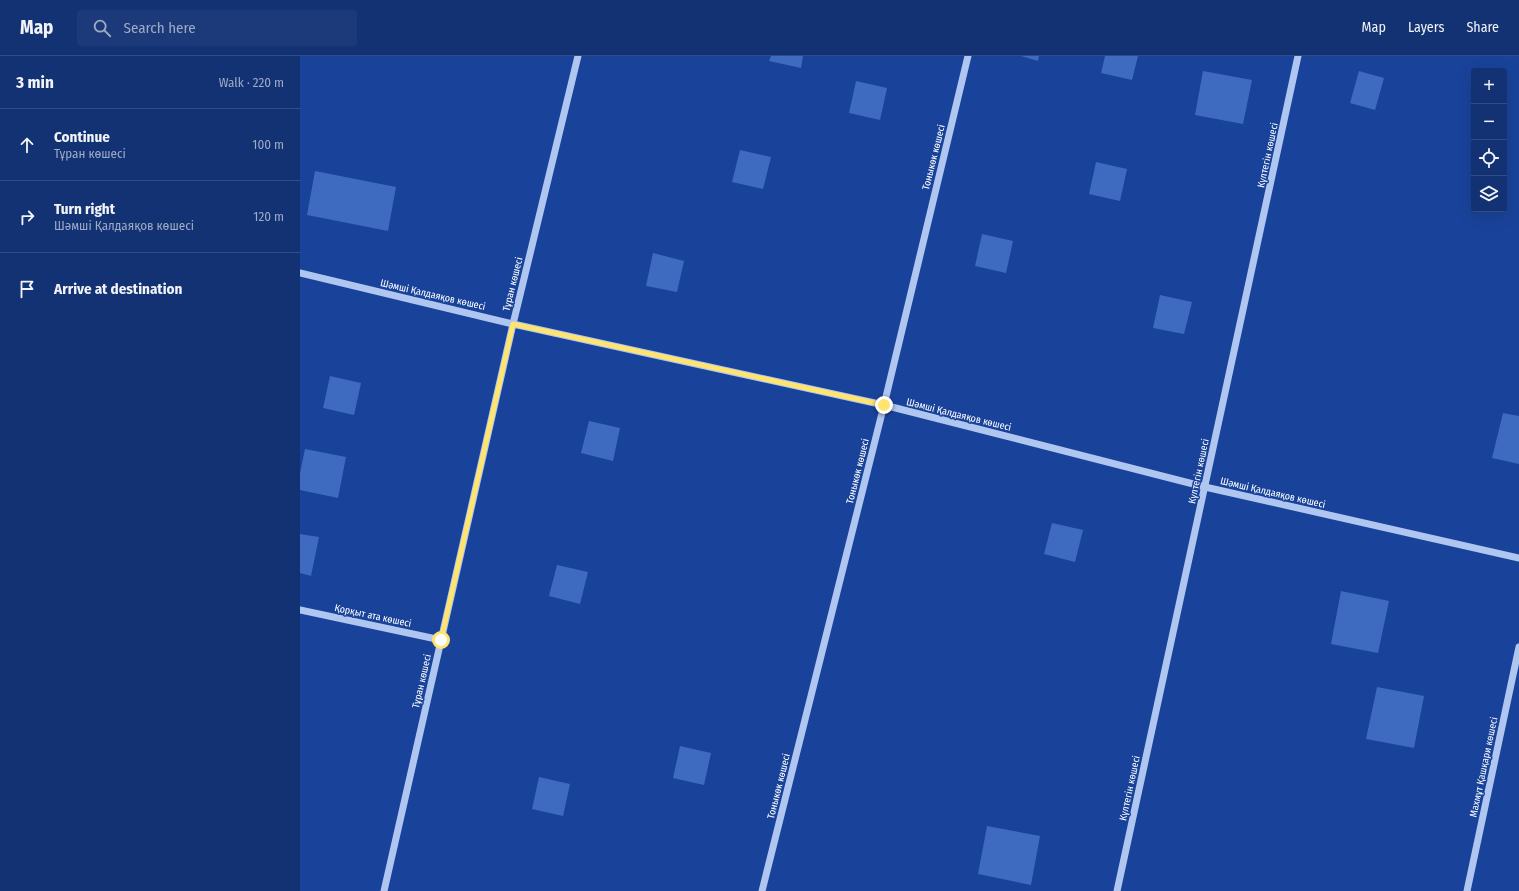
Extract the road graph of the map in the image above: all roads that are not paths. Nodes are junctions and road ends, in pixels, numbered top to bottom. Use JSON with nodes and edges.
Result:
{"nodes":[{"id":1,"x":578,"y":56,"type":"edge"},
{"id":2,"x":968,"y":56,"type":"edge"},
{"id":3,"x":1298,"y":56,"type":"edge"},
{"id":4,"x":300,"y":273,"type":"edge"},
{"id":5,"x":513,"y":324,"type":"junction"},
{"id":6,"x":884,"y":405,"type":"junction"},
{"id":7,"x":1205,"y":487,"type":"junction"},
{"id":8,"x":1519,"y":558,"type":"edge"},
{"id":9,"x":300,"y":610,"type":"edge"},
{"id":10,"x":441,"y":640,"type":"junction"},
{"id":11,"x":1519,"y":647,"type":"edge"},
{"id":12,"x":384,"y":891,"type":"edge"},
{"id":13,"x":762,"y":891,"type":"edge"},
{"id":14,"x":1116,"y":891,"type":"edge"},
{"id":15,"x":1467,"y":891,"type":"edge"}],
"edges":[{"from":1,"to":5,"type":"street","name":"Тұран көшесі"},
{"from":2,"to":6,"type":"street","name":"Тоныкөк көшесі"},
{"from":3,"to":7,"type":"street","name":"Күлтегін көшесі"},
{"from":4,"to":5,"type":"street","name":"Шәмші Қалдаяқов көшесі"},
{"from":5,"to":6,"type":"street","name":"Шәмші Қалдаяқов көшесі"},
{"from":5,"to":10,"type":"street","name":"Тұран көшесі"},
{"from":6,"to":7,"type":"street","name":"Шәмші Қалдаяқов көшесі"},
{"from":6,"to":13,"type":"street","name":"Тоныкөк көшесі"},
{"from":7,"to":8,"type":"street","name":"Шәмші Қалдаяқов көшесі"},
{"from":7,"to":14,"type":"street","name":"Күлтегін көшесі"},
{"from":9,"to":10,"type":"street","name":"Қорқыт ата көшесі"},
{"from":10,"to":12,"type":"street","name":"Тұран көшесі"},
{"from":11,"to":15,"type":"street","name":"Махмұт Қашқари көшесі"}]}
